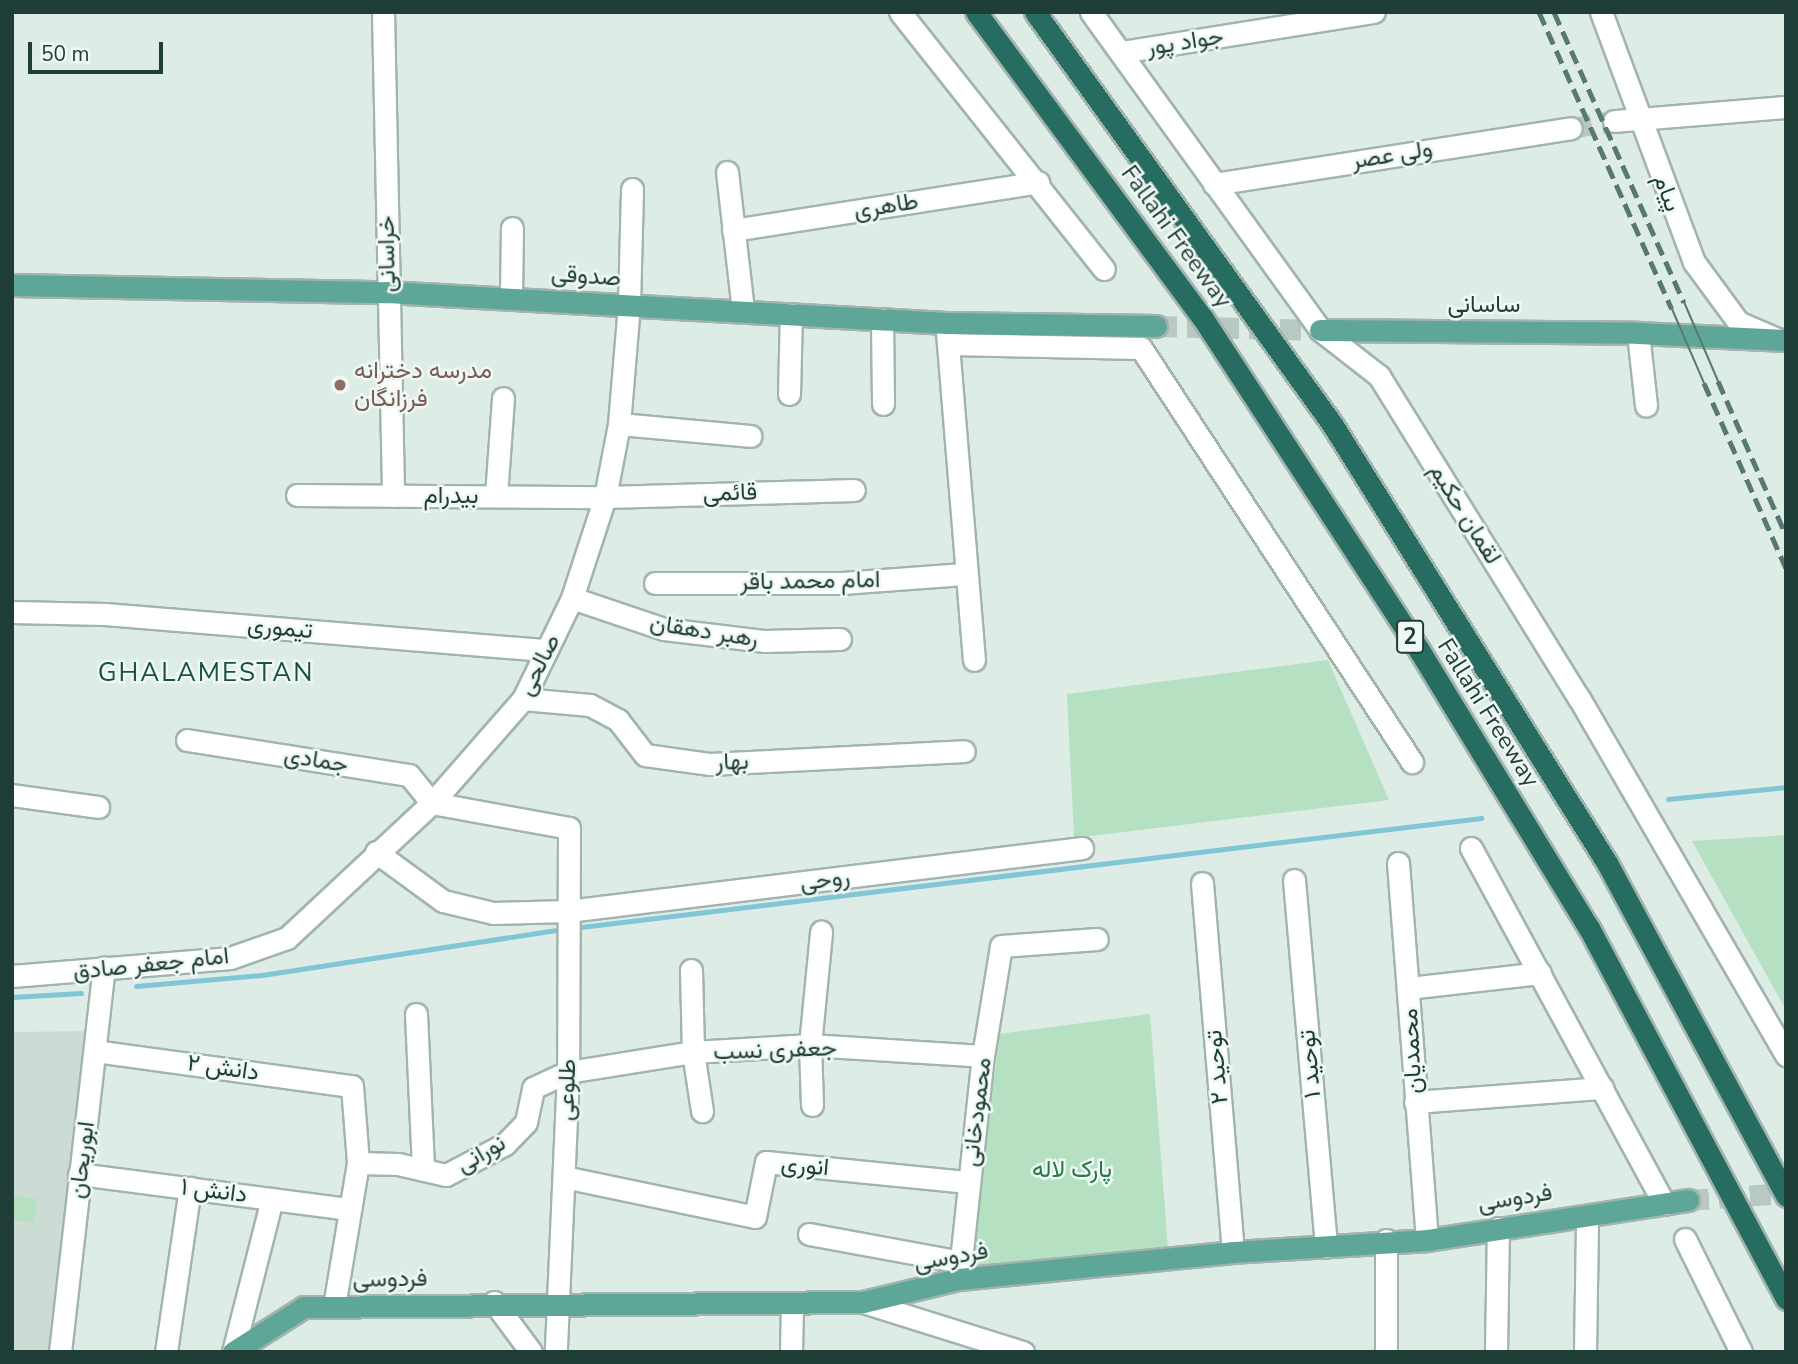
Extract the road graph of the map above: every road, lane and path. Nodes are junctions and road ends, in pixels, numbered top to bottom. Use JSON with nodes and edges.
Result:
{"nodes":[{"id":1,"x":383,"y":12,"type":"edge"},
{"id":2,"x":900,"y":12,"type":"edge"},
{"id":3,"x":976,"y":12,"type":"edge"},
{"id":4,"x":1035,"y":12,"type":"edge"},
{"id":5,"x":1091,"y":12,"type":"edge"},
{"id":6,"x":1374,"y":12,"type":"edge"},
{"id":7,"x":1601,"y":12,"type":"edge"},
{"id":8,"x":1121,"y":52,"type":"junction"},
{"id":9,"x":1786,"y":107,"type":"edge"},
{"id":10,"x":1638,"y":119,"type":"junction"},
{"id":11,"x":1614,"y":121,"type":"tunnel mouth"},
{"id":12,"x":1571,"y":128,"type":"tunnel mouth"},
{"id":13,"x":727,"y":172,"type":"dead end"},
{"id":14,"x":1038,"y":182,"type":"junction"},
{"id":15,"x":1214,"y":184,"type":"junction"},
{"id":16,"x":632,"y":189,"type":"dead end"},
{"id":17,"x":512,"y":228,"type":"dead end"},
{"id":18,"x":733,"y":230,"type":"junction"},
{"id":19,"x":1104,"y":269,"type":"dead end"},
{"id":20,"x":12,"y":285,"type":"edge"},
{"id":21,"x":387,"y":292,"type":"junction"},
{"id":22,"x":511,"y":297,"type":"junction"},
{"id":23,"x":629,"y":305,"type":"junction"},
{"id":24,"x":743,"y":311,"type":"junction"},
{"id":25,"x":790,"y":314,"type":"junction"},
{"id":26,"x":882,"y":319,"type":"junction"},
{"id":27,"x":946,"y":323,"type":"junction"},
{"id":28,"x":1157,"y":326,"type":"tunnel mouth"},
{"id":29,"x":1320,"y":330,"type":"junction"},
{"id":30,"x":1643,"y":333,"type":"junction"},
{"id":31,"x":1782,"y":340,"type":"edge"},
{"id":32,"x":948,"y":344,"type":"junction"},
{"id":33,"x":789,"y":394,"type":"dead end"},
{"id":34,"x":503,"y":398,"type":"dead end"},
{"id":35,"x":883,"y":404,"type":"dead end"},
{"id":36,"x":1646,"y":406,"type":"dead end"},
{"id":37,"x":619,"y":424,"type":"junction"},
{"id":38,"x":750,"y":436,"type":"dead end"},
{"id":39,"x":854,"y":490,"type":"dead end"},
{"id":40,"x":297,"y":495,"type":"dead end"},
{"id":41,"x":393,"y":496,"type":"junction"},
{"id":42,"x":496,"y":496,"type":"junction"},
{"id":43,"x":605,"y":497,"type":"junction"},
{"id":44,"x":964,"y":574,"type":"junction"},
{"id":45,"x":655,"y":583,"type":"dead end"},
{"id":46,"x":572,"y":598,"type":"junction"},
{"id":47,"x":12,"y":612,"type":"edge"},
{"id":48,"x":840,"y":639,"type":"dead end"},
{"id":49,"x":547,"y":650,"type":"junction"},
{"id":50,"x":974,"y":660,"type":"dead end"},
{"id":51,"x":523,"y":699,"type":"junction"},
{"id":52,"x":187,"y":740,"type":"dead end"},
{"id":53,"x":964,"y":751,"type":"dead end"},
{"id":54,"x":1412,"y":762,"type":"dead end"},
{"id":55,"x":12,"y":795,"type":"edge"},
{"id":56,"x":432,"y":803,"type":"junction"},
{"id":57,"x":98,"y":807,"type":"dead end"},
{"id":58,"x":1082,"y":848,"type":"dead end"},
{"id":59,"x":1471,"y":848,"type":"dead end"},
{"id":60,"x":376,"y":852,"type":"junction"},
{"id":61,"x":1398,"y":863,"type":"dead end"},
{"id":62,"x":1294,"y":880,"type":"dead end"},
{"id":63,"x":1202,"y":883,"type":"dead end"},
{"id":64,"x":568,"y":911,"type":"junction"},
{"id":65,"x":821,"y":932,"type":"dead end"},
{"id":66,"x":287,"y":938,"type":"joint"},
{"id":67,"x":1097,"y":939,"type":"dead end"},
{"id":68,"x":104,"y":968,"type":"junction"},
{"id":69,"x":691,"y":971,"type":"dead end"},
{"id":70,"x":1540,"y":973,"type":"junction"},
{"id":71,"x":12,"y":976,"type":"edge"},
{"id":72,"x":1409,"y":988,"type":"junction"},
{"id":73,"x":416,"y":1014,"type":"dead end"},
{"id":74,"x":810,"y":1045,"type":"junction"},
{"id":75,"x":95,"y":1051,"type":"junction"},
{"id":76,"x":693,"y":1052,"type":"junction"},
{"id":77,"x":1786,"y":1055,"type":"edge"},
{"id":78,"x":983,"y":1056,"type":"junction"},
{"id":79,"x":568,"y":1072,"type":"junction"},
{"id":80,"x":1602,"y":1088,"type":"junction"},
{"id":81,"x":1415,"y":1102,"type":"junction"},
{"id":82,"x":812,"y":1105,"type":"dead end"},
{"id":83,"x":702,"y":1111,"type":"dead end"},
{"id":84,"x":358,"y":1163,"type":"junction"},
{"id":85,"x":424,"y":1170,"type":"junction"},
{"id":86,"x":79,"y":1174,"type":"junction"},
{"id":87,"x":564,"y":1177,"type":"junction"},
{"id":88,"x":968,"y":1182,"type":"junction"},
{"id":89,"x":190,"y":1188,"type":"junction"},
{"id":90,"x":1786,"y":1196,"type":"edge"},
{"id":91,"x":272,"y":1199,"type":"junction"},
{"id":92,"x":1688,"y":1200,"type":"tunnel mouth"},
{"id":93,"x":1664,"y":1204,"type":"junction"},
{"id":94,"x":348,"y":1209,"type":"junction"},
{"id":95,"x":1498,"y":1228,"type":"junction"},
{"id":96,"x":1587,"y":1228,"type":"dead end"},
{"id":97,"x":809,"y":1234,"type":"dead end"},
{"id":98,"x":1685,"y":1238,"type":"dead end"},
{"id":99,"x":1386,"y":1240,"type":"junction"},
{"id":100,"x":1427,"y":1240,"type":"junction"},
{"id":101,"x":1326,"y":1247,"type":"junction"},
{"id":102,"x":1233,"y":1252,"type":"junction"},
{"id":103,"x":960,"y":1270,"type":"junction"},
{"id":104,"x":1786,"y":1299,"type":"edge"},
{"id":105,"x":494,"y":1302,"type":"junction"},
{"id":106,"x":557,"y":1302,"type":"junction"},
{"id":107,"x":863,"y":1302,"type":"junction"},
{"id":108,"x":792,"y":1303,"type":"junction"},
{"id":109,"x":334,"y":1306,"type":"junction"},
{"id":110,"x":60,"y":1352,"type":"edge"},
{"id":111,"x":166,"y":1352,"type":"edge"},
{"id":112,"x":233,"y":1352,"type":"edge"},
{"id":113,"x":531,"y":1352,"type":"edge"},
{"id":114,"x":556,"y":1352,"type":"edge"},
{"id":115,"x":791,"y":1352,"type":"edge"},
{"id":116,"x":1023,"y":1352,"type":"edge"},
{"id":117,"x":1386,"y":1352,"type":"edge"},
{"id":118,"x":1496,"y":1352,"type":"edge"},
{"id":119,"x":1585,"y":1352,"type":"edge"},
{"id":120,"x":1741,"y":1352,"type":"edge"}],
"edges":[{"from":1,"to":21,"type":"street","name":"خراسانی"},
{"from":2,"to":14,"type":"street"},
{"from":3,"to":104,"type":"highway","name":"Fallahi Freeway","number":"2"},
{"from":4,"to":90,"type":"highway","name":"Fallahi Freeway","number":"2"},
{"from":5,"to":8,"type":"street","name":"لقمان حکیم"},
{"from":6,"to":8,"type":"street","name":"جواد پور"},
{"from":7,"to":10,"type":"street","name":"پیام"},
{"from":8,"to":15,"type":"street","name":"لقمان حکیم"},
{"from":9,"to":10,"type":"street"},
{"from":10,"to":11,"type":"street"},
{"from":10,"to":31,"type":"street","name":"پیام"},
{"from":12,"to":15,"type":"street","name":"ولی عصر"},
{"from":13,"to":18,"type":"street"},
{"from":14,"to":18,"type":"street","name":"طاهری"},
{"from":14,"to":19,"type":"street"},
{"from":15,"to":29,"type":"street","name":"لقمان حکیم"},
{"from":16,"to":23,"type":"street","name":"صالحی"},
{"from":17,"to":22,"type":"street"},
{"from":18,"to":24,"type":"street"},
{"from":20,"to":21,"type":"main road","name":"صدوقی"},
{"from":21,"to":22,"type":"main road","name":"صدوقی"},
{"from":21,"to":41,"type":"street","name":"خراسانی"},
{"from":22,"to":23,"type":"main road","name":"صدوقی"},
{"from":23,"to":24,"type":"main road","name":"صدوقی"},
{"from":23,"to":37,"type":"street","name":"صالحی"},
{"from":24,"to":25,"type":"main road","name":"صدوقی"},
{"from":25,"to":26,"type":"main road","name":"صدوقی"},
{"from":25,"to":33,"type":"street"},
{"from":26,"to":27,"type":"main road","name":"صدوقی"},
{"from":26,"to":35,"type":"street"},
{"from":27,"to":28,"type":"main road","name":"صدوقی"},
{"from":27,"to":32,"type":"street"},
{"from":29,"to":30,"type":"main road","name":"ساسانی"},
{"from":29,"to":77,"type":"street","name":"لقمان حکیم"},
{"from":30,"to":31,"type":"main road","name":"ساسانی"},
{"from":30,"to":36,"type":"street"},
{"from":32,"to":44,"type":"street"},
{"from":32,"to":54,"type":"street"},
{"from":34,"to":42,"type":"street"},
{"from":37,"to":38,"type":"street"},
{"from":37,"to":43,"type":"street","name":"صالحی"},
{"from":39,"to":43,"type":"street","name":"قائمی"},
{"from":40,"to":41,"type":"street","name":"بیدرام"},
{"from":41,"to":42,"type":"street","name":"بیدرام"},
{"from":42,"to":43,"type":"street","name":"بیدرام"},
{"from":43,"to":46,"type":"street","name":"صالحی"},
{"from":44,"to":45,"type":"street","name":"امام محمد باقر"},
{"from":44,"to":50,"type":"street"},
{"from":46,"to":48,"type":"street","name":"رهبر دهقان"},
{"from":46,"to":49,"type":"street","name":"صالحی"},
{"from":47,"to":49,"type":"street","name":"تیموری"},
{"from":49,"to":51,"type":"street","name":"صالحی"},
{"from":51,"to":53,"type":"street","name":"بهار"},
{"from":51,"to":56,"type":"street","name":"صالحی"},
{"from":52,"to":56,"type":"street","name":"جمادی"},
{"from":55,"to":57,"type":"street"},
{"from":56,"to":60,"type":"street","name":"صالحی"},
{"from":56,"to":64,"type":"street","name":"طلوعی"},
{"from":58,"to":64,"type":"street","name":"روحی"},
{"from":59,"to":70,"type":"street"},
{"from":60,"to":64,"type":"street","name":"روحی"},
{"from":60,"to":66,"type":"street","name":"صالحی"},
{"from":61,"to":72,"type":"street","name":"محمدیان"},
{"from":62,"to":101,"type":"street","name":"توحید ۱"},
{"from":63,"to":102,"type":"street","name":"توحید ۲"},
{"from":64,"to":79,"type":"street","name":"طلوعی"},
{"from":65,"to":74,"type":"street"},
{"from":66,"to":68,"type":"street","name":"امام جعفر صادق"},
{"from":67,"to":78,"type":"street","name":"محمودخانی"},
{"from":68,"to":71,"type":"street","name":"امام جعفر صادق"},
{"from":68,"to":75,"type":"street","name":"ابوریحان"},
{"from":69,"to":76,"type":"street"},
{"from":70,"to":72,"type":"street"},
{"from":70,"to":80,"type":"street"},
{"from":72,"to":81,"type":"street","name":"محمدیان"},
{"from":73,"to":85,"type":"street"},
{"from":74,"to":76,"type":"street","name":"جعفری نسب"},
{"from":74,"to":78,"type":"street","name":"جعفری نسب"},
{"from":74,"to":82,"type":"street"},
{"from":75,"to":84,"type":"street","name":"دانش ۲"},
{"from":75,"to":86,"type":"street","name":"ابوریحان"},
{"from":76,"to":79,"type":"street","name":"جعفری نسب"},
{"from":76,"to":83,"type":"street"},
{"from":78,"to":88,"type":"street","name":"محمودخانی"},
{"from":79,"to":85,"type":"street","name":"نورانی"},
{"from":79,"to":87,"type":"street","name":"طلوعی"},
{"from":80,"to":81,"type":"street"},
{"from":80,"to":93,"type":"street"},
{"from":81,"to":100,"type":"street","name":"محمدیان"},
{"from":84,"to":85,"type":"street","name":"نورانی"},
{"from":84,"to":94,"type":"street"},
{"from":86,"to":89,"type":"street","name":"دانش ۱"},
{"from":86,"to":110,"type":"street","name":"ابوریحان"},
{"from":87,"to":88,"type":"street","name":"انوری"},
{"from":87,"to":106,"type":"street","name":"طلوعی"},
{"from":88,"to":103,"type":"street","name":"محمودخانی"},
{"from":89,"to":91,"type":"street","name":"دانش ۱"},
{"from":89,"to":111,"type":"street"},
{"from":91,"to":94,"type":"street","name":"دانش ۱"},
{"from":91,"to":112,"type":"street"},
{"from":92,"to":93,"type":"main road","name":"فردوسی"},
{"from":93,"to":95,"type":"main road","name":"فردوسی"},
{"from":94,"to":109,"type":"street"},
{"from":95,"to":100,"type":"main road","name":"فردوسی"},
{"from":95,"to":118,"type":"street"},
{"from":96,"to":119,"type":"street"},
{"from":97,"to":103,"type":"street"},
{"from":98,"to":120,"type":"street"},
{"from":99,"to":100,"type":"main road","name":"فردوسی"},
{"from":99,"to":101,"type":"main road","name":"فردوسی"},
{"from":99,"to":117,"type":"street"},
{"from":101,"to":102,"type":"main road","name":"فردوسی"},
{"from":102,"to":103,"type":"main road","name":"فردوسی"},
{"from":103,"to":107,"type":"main road","name":"فردوسی"},
{"from":105,"to":106,"type":"main road","name":"فردوسی"},
{"from":105,"to":109,"type":"main road","name":"فردوسی"},
{"from":105,"to":113,"type":"street"},
{"from":106,"to":108,"type":"main road","name":"فردوسی"},
{"from":106,"to":114,"type":"street","name":"طلوعی"},
{"from":107,"to":108,"type":"main road","name":"فردوسی"},
{"from":107,"to":116,"type":"street"},
{"from":108,"to":115,"type":"street"},
{"from":109,"to":112,"type":"main road","name":"فردوسی"}]}
